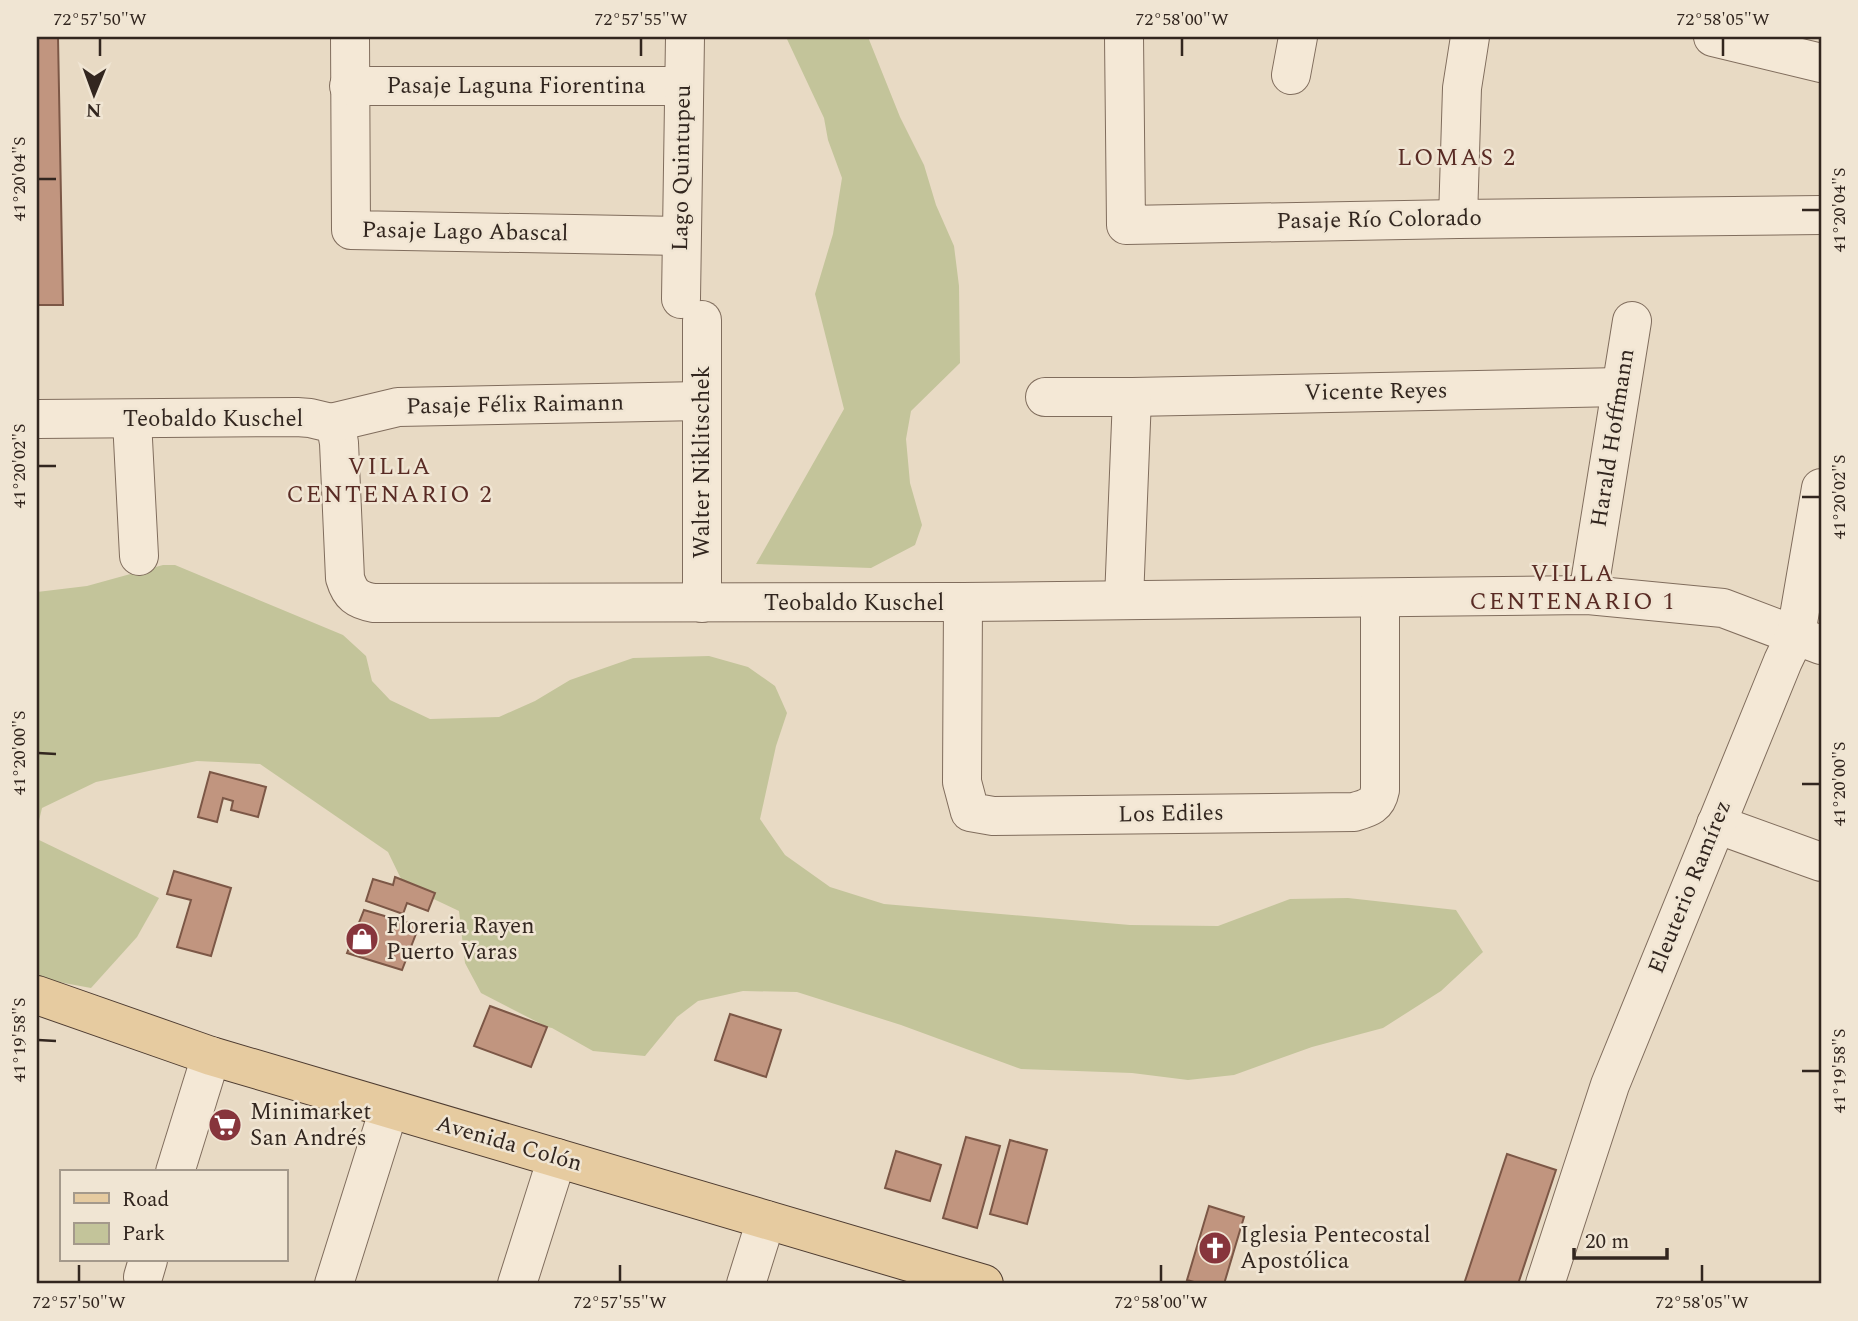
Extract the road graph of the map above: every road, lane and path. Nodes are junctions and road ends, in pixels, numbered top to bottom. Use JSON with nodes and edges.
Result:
{"nodes":[{"id":1,"x":350,"y":37,"type":"edge"},
{"id":2,"x":685,"y":37,"type":"edge"},
{"id":3,"x":1124,"y":37,"type":"edge"},
{"id":4,"x":1298,"y":37,"type":"edge"},
{"id":5,"x":1470,"y":37,"type":"edge"},
{"id":6,"x":1713,"y":37,"type":"edge"},
{"id":7,"x":1821,"y":63,"type":"edge"},
{"id":8,"x":1292,"y":75,"type":"dead end"},
{"id":9,"x":349,"y":86,"type":"junction"},
{"id":10,"x":684,"y":86,"type":"junction"},
{"id":11,"x":1821,"y":215,"type":"edge"},
{"id":12,"x":1458,"y":219,"type":"junction"},
{"id":13,"x":681,"y":236,"type":"junction"},
{"id":14,"x":692,"y":309,"type":"joint"},
{"id":15,"x":1632,"y":321,"type":"dead end"},
{"id":16,"x":1620,"y":387,"type":"junction"},
{"id":17,"x":1045,"y":397,"type":"dead end"},
{"id":18,"x":1132,"y":397,"type":"junction"},
{"id":19,"x":701,"y":401,"type":"junction"},
{"id":20,"x":37,"y":419,"type":"edge"},
{"id":21,"x":132,"y":420,"type":"junction"},
{"id":22,"x":331,"y":423,"type":"junction"},
{"id":23,"x":1821,"y":488,"type":"edge"},
{"id":24,"x":139,"y":556,"type":"dead end"},
{"id":25,"x":1588,"y":596,"type":"junction"},
{"id":26,"x":1380,"y":598,"type":"junction"},
{"id":27,"x":1125,"y":600,"type":"junction"},
{"id":28,"x":963,"y":602,"type":"junction"},
{"id":29,"x":702,"y":603,"type":"junction"},
{"id":30,"x":1809,"y":639,"type":"edge"},
{"id":31,"x":1716,"y":824,"type":"junction"},
{"id":32,"x":1821,"y":862,"type":"edge"},
{"id":33,"x":37,"y":995,"type":"edge"},
{"id":34,"x":211,"y":1056,"type":"junction"},
{"id":35,"x":389,"y":1109,"type":"junction"},
{"id":36,"x":557,"y":1158,"type":"junction"},
{"id":37,"x":176,"y":1170,"type":"edge"},
{"id":38,"x":766,"y":1220,"type":"junction"},
{"id":39,"x":334,"y":1284,"type":"edge"},
{"id":40,"x":517,"y":1284,"type":"edge"},
{"id":41,"x":746,"y":1284,"type":"edge"},
{"id":42,"x":984,"y":1284,"type":"edge"},
{"id":43,"x":1545,"y":1284,"type":"edge"}],
"edges":[{"from":1,"to":9,"type":"street"},
{"from":2,"to":10,"type":"street","name":"Lago Quintupeu"},
{"from":3,"to":12,"type":"street","name":"Pasaje Río Colorado"},
{"from":4,"to":8,"type":"street"},
{"from":5,"to":12,"type":"street"},
{"from":6,"to":7,"type":"street"},
{"from":9,"to":10,"type":"street","name":"Pasaje Laguna Fiorentina"},
{"from":9,"to":13,"type":"street","name":"Pasaje Lago Abascal"},
{"from":10,"to":13,"type":"street","name":"Lago Quintupeu"},
{"from":11,"to":12,"type":"street","name":"Pasaje Río Colorado"},
{"from":13,"to":14,"type":"street","name":"Lago Quintupeu"},
{"from":14,"to":19,"type":"street","name":"Walter Niklitschek"},
{"from":15,"to":16,"type":"street","name":"Harald Hoffmann"},
{"from":16,"to":18,"type":"street","name":"Vicente Reyes"},
{"from":16,"to":25,"type":"street","name":"Harald Hoffmann"},
{"from":17,"to":18,"type":"street","name":"Vicente Reyes"},
{"from":18,"to":27,"type":"street"},
{"from":19,"to":22,"type":"street","name":"Pasaje Félix Raimann"},
{"from":19,"to":29,"type":"street","name":"Walter Niklitschek"},
{"from":20,"to":21,"type":"street","name":"Teobaldo Kuschel"},
{"from":21,"to":22,"type":"street","name":"Teobaldo Kuschel"},
{"from":21,"to":24,"type":"street"},
{"from":22,"to":29,"type":"street","name":"Teobaldo Kuschel"},
{"from":23,"to":30,"type":"street","name":"Eleuterio Ramírez"},
{"from":25,"to":26,"type":"street","name":"Teobaldo Kuschel"},
{"from":25,"to":30,"type":"street","name":"Teobaldo Kuschel"},
{"from":26,"to":27,"type":"street","name":"Teobaldo Kuschel"},
{"from":26,"to":28,"type":"street","name":"Los Ediles"},
{"from":27,"to":28,"type":"street","name":"Teobaldo Kuschel"},
{"from":28,"to":29,"type":"street","name":"Teobaldo Kuschel"},
{"from":30,"to":31,"type":"street","name":"Eleuterio Ramírez"},
{"from":31,"to":32,"type":"street"},
{"from":31,"to":43,"type":"street","name":"Eleuterio Ramírez"},
{"from":33,"to":34,"type":"main road","name":"Avenida Colón"},
{"from":34,"to":35,"type":"main road","name":"Avenida Colón"},
{"from":34,"to":37,"type":"street"},
{"from":35,"to":36,"type":"main road","name":"Avenida Colón"},
{"from":35,"to":39,"type":"street"},
{"from":36,"to":38,"type":"main road","name":"Avenida Colón"},
{"from":36,"to":40,"type":"street"},
{"from":38,"to":41,"type":"street"},
{"from":38,"to":42,"type":"main road","name":"Avenida Colón"}]}
